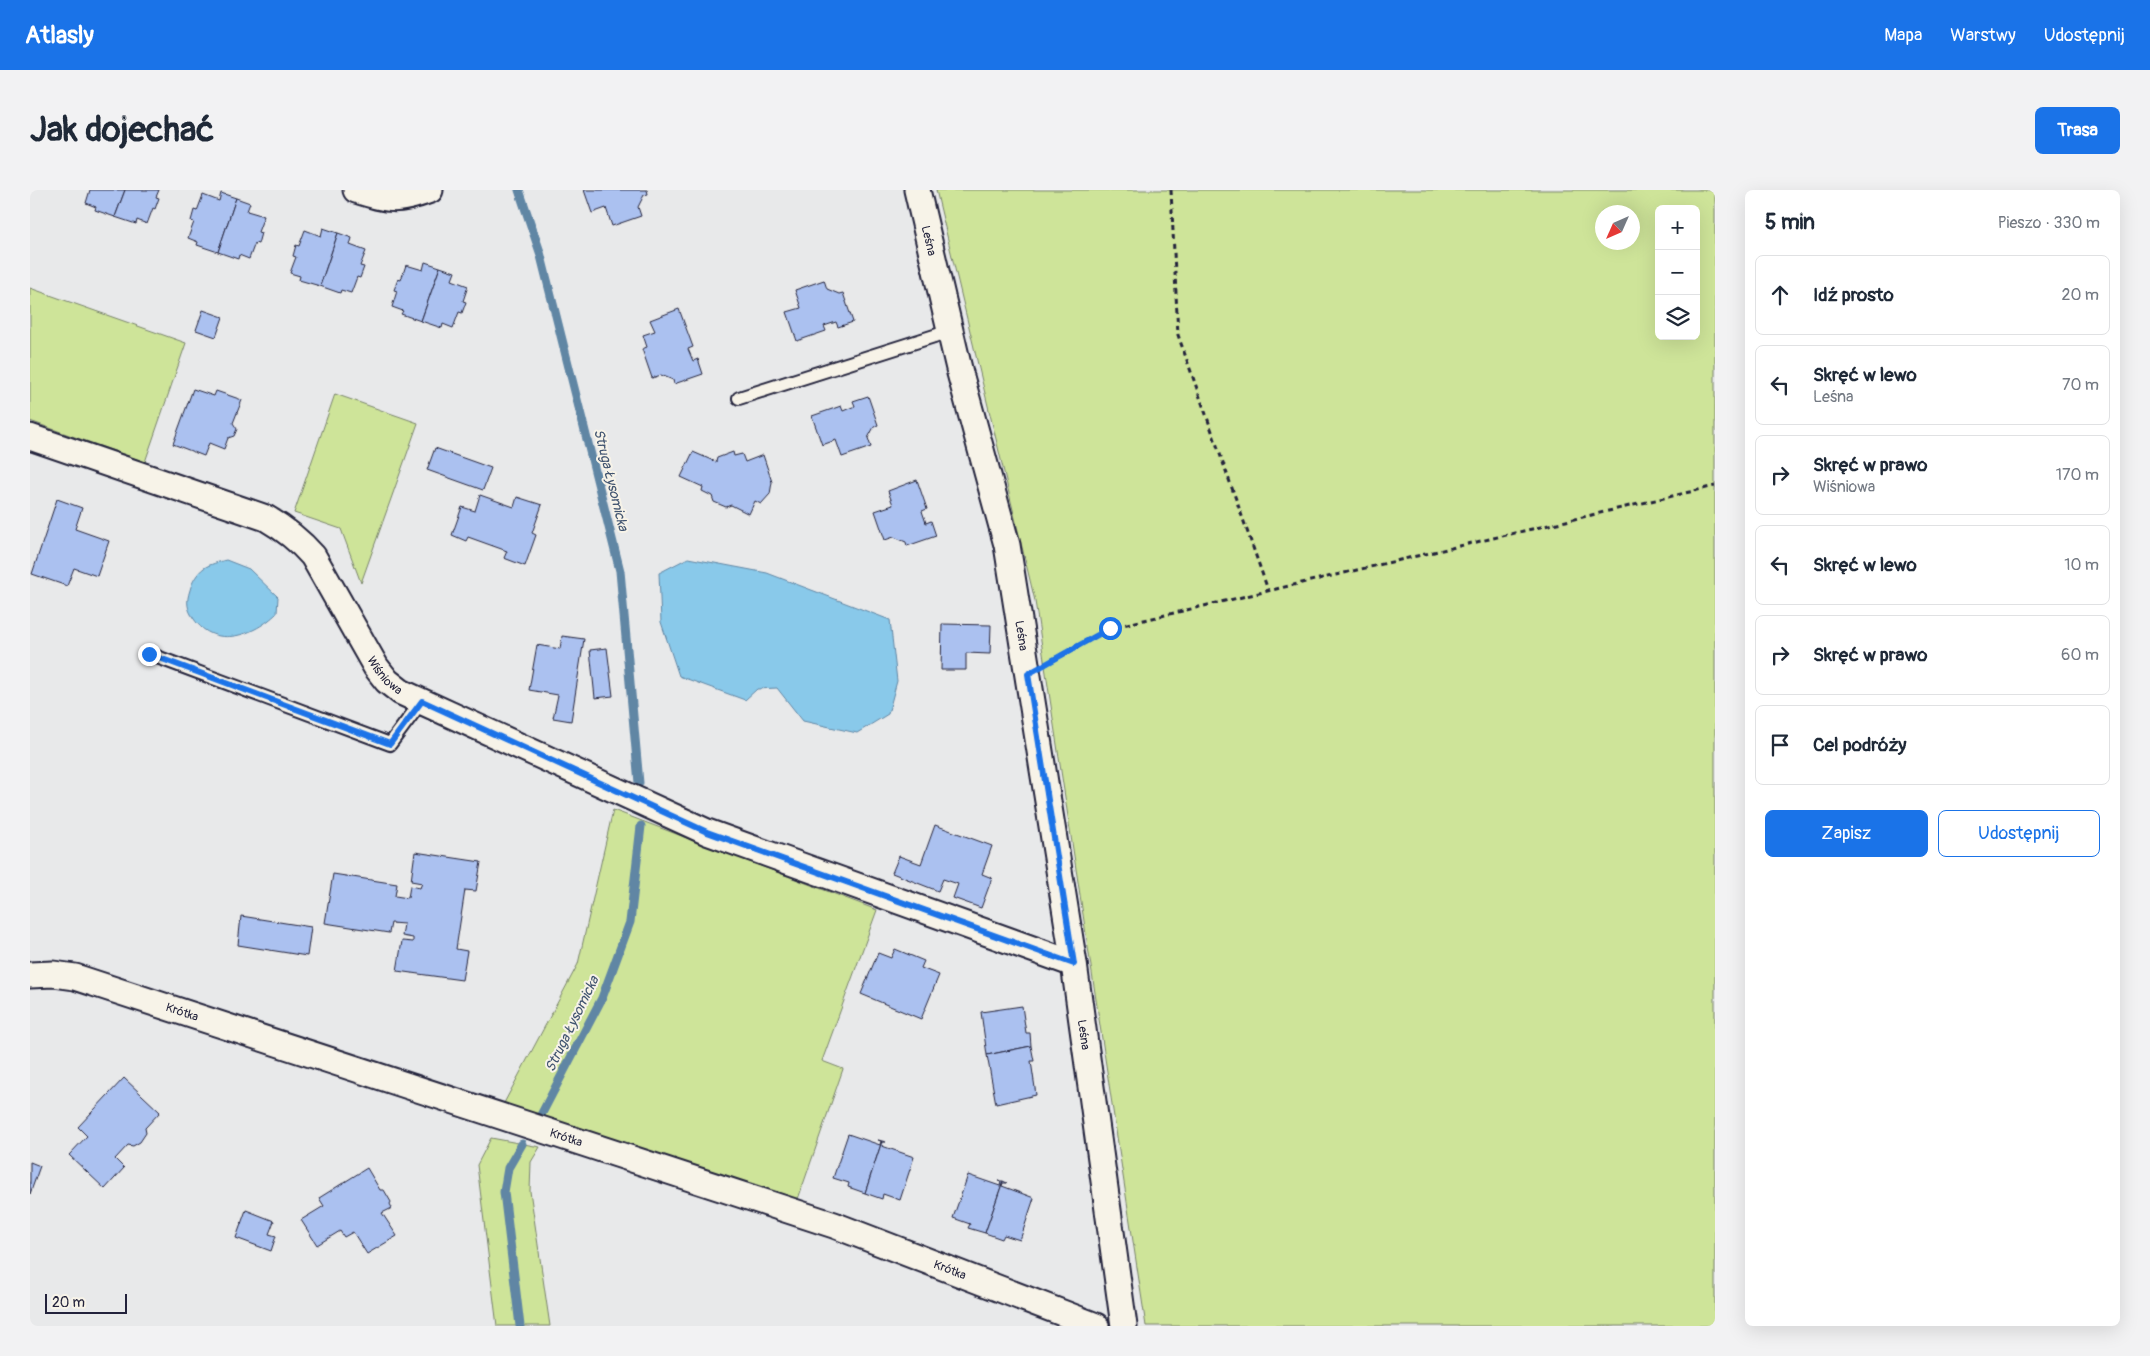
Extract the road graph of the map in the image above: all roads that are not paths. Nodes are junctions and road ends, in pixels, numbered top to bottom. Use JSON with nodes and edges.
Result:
{"nodes":[{"id":1,"x":356,"y":190,"type":"edge"},
{"id":2,"x":430,"y":190,"type":"edge"},
{"id":3,"x":917,"y":190,"type":"edge"},
{"id":4,"x":950,"y":331,"type":"junction"},
{"id":5,"x":739,"y":398,"type":"dead end"},
{"id":6,"x":30,"y":437,"type":"edge"},
{"id":7,"x":149,"y":654,"type":"dead end"},
{"id":8,"x":422,"y":701,"type":"junction"},
{"id":9,"x":1074,"y":964,"type":"junction"},
{"id":10,"x":30,"y":975,"type":"edge"},
{"id":11,"x":1096,"y":1326,"type":"edge"},
{"id":12,"x":1124,"y":1326,"type":"edge"}],
"edges":[{"from":1,"to":2,"type":"street"},
{"from":3,"to":4,"type":"street","name":"Leśna"},
{"from":4,"to":5,"type":"lane"},
{"from":4,"to":9,"type":"street","name":"Leśna"},
{"from":6,"to":8,"type":"street","name":"Wiśniowa"},
{"from":7,"to":8,"type":"lane"},
{"from":8,"to":9,"type":"street","name":"Wiśniowa"},
{"from":9,"to":12,"type":"street","name":"Leśna"},
{"from":10,"to":11,"type":"street","name":"Krótka"}]}
